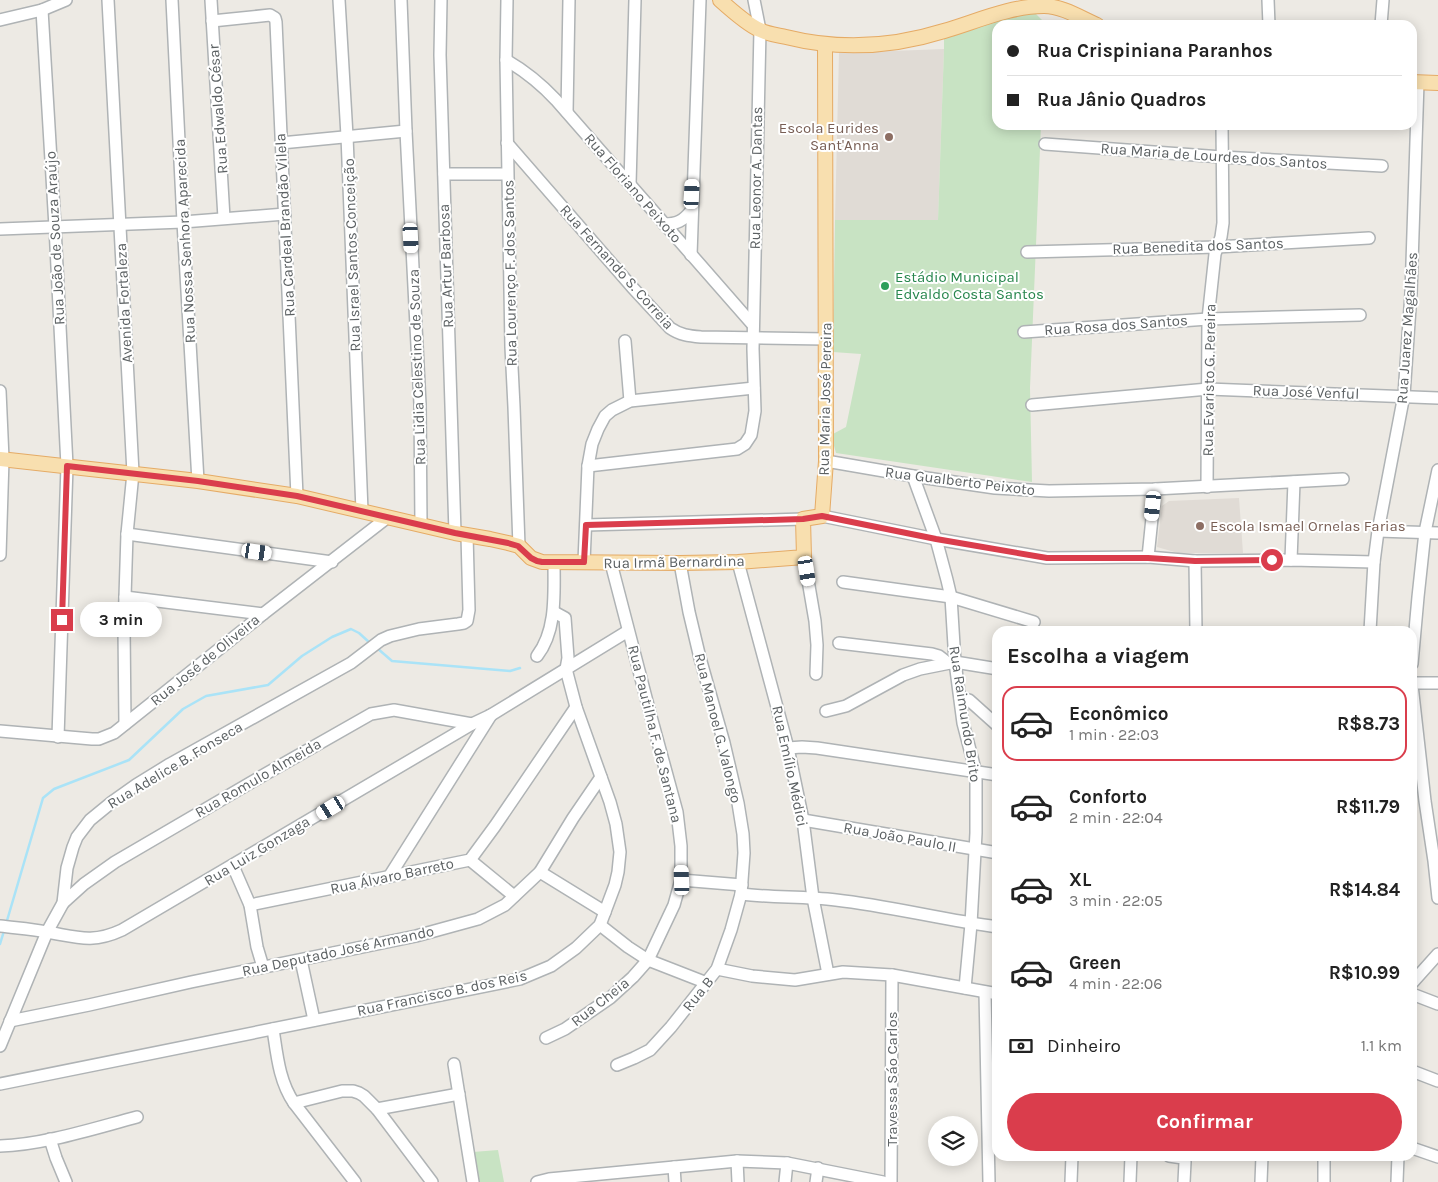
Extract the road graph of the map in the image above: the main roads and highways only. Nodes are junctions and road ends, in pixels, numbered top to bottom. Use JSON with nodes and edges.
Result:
{"nodes":[{"id":1,"x":720,"y":0,"type":"edge"},
{"id":2,"x":1044,"y":3,"type":"edge"},
{"id":3,"x":1087,"y":20,"type":"edge"},
{"id":4,"x":825,"y":44,"type":"junction"},
{"id":5,"x":1417,"y":82,"type":"edge"},
{"id":6,"x":1438,"y":83,"type":"edge"},
{"id":7,"x":2,"y":459,"type":"edge"},
{"id":8,"x":804,"y":557,"type":"joint"}],
"edges":[{"from":1,"to":4,"type":"main road"},
{"from":2,"to":3,"type":"main road"},
{"from":2,"to":4,"type":"main road"},
{"from":4,"to":8,"type":"main road","name":"Rua Maria José Pereira"},
{"from":5,"to":6,"type":"main road"},
{"from":7,"to":8,"type":"main road","name":"Rua Irmã Bernardina"}]}
